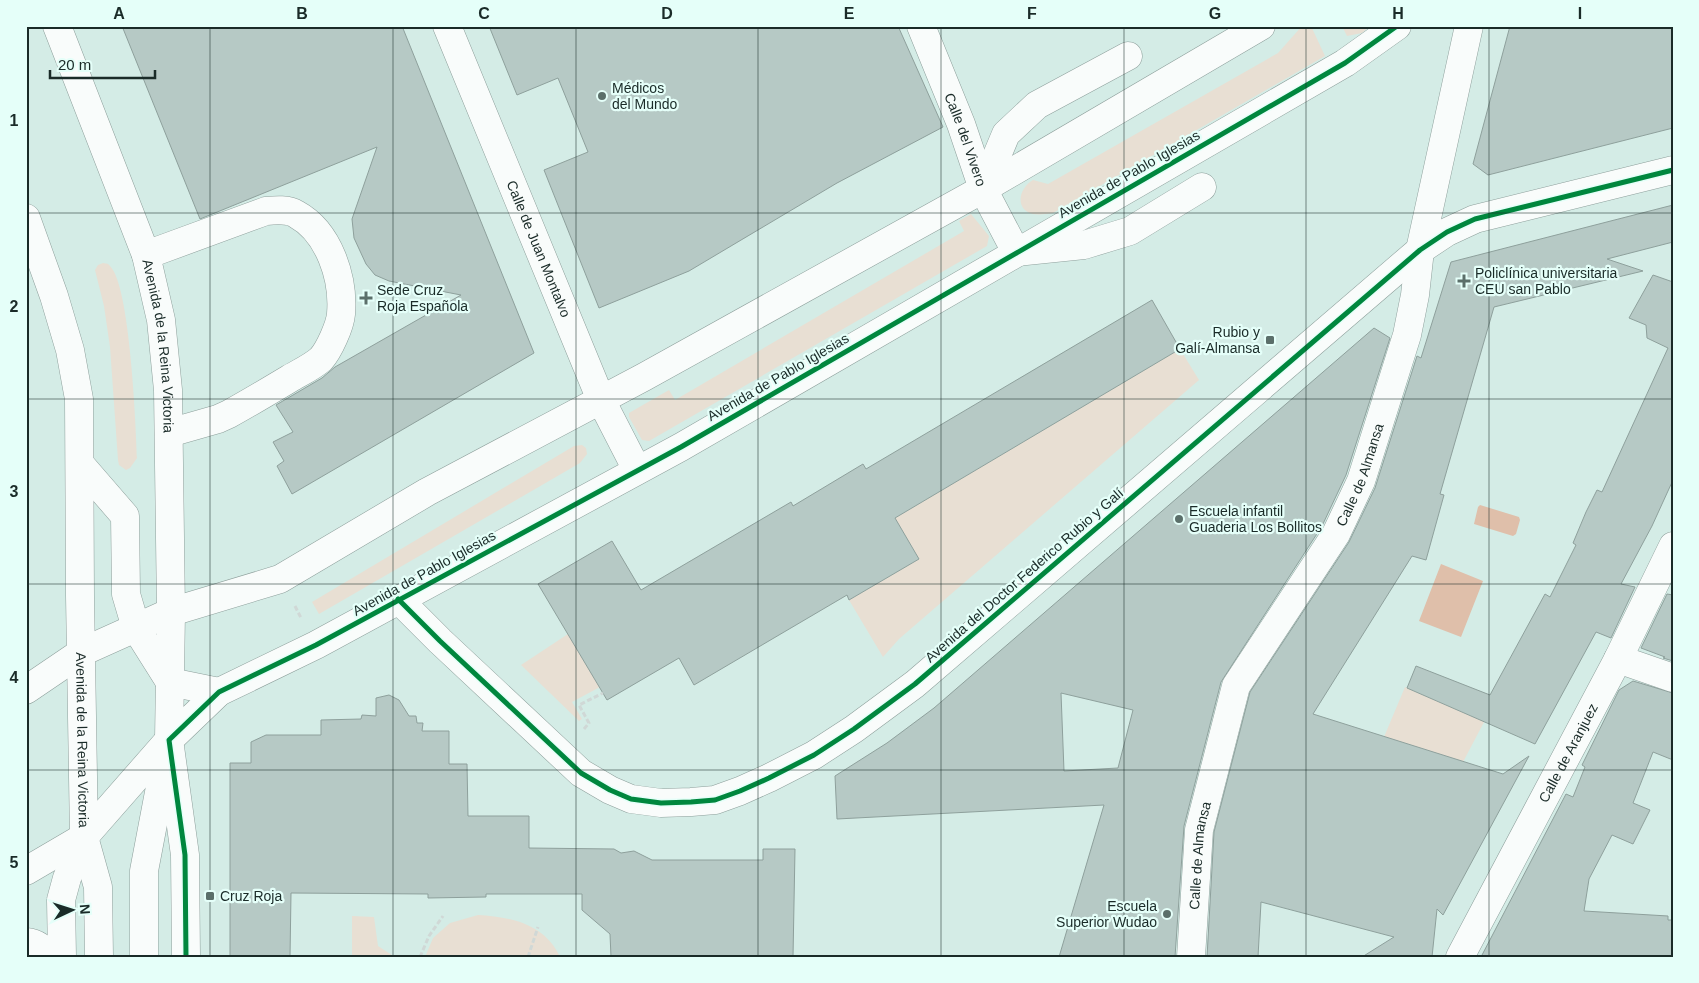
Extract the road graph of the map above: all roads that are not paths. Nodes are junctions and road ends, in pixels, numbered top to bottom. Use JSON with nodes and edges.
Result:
{"nodes":[{"id":1,"x":57,"y":26,"type":"edge"},
{"id":2,"x":447,"y":26,"type":"edge"},
{"id":3,"x":921,"y":26,"type":"edge"},
{"id":4,"x":1261,"y":26,"type":"edge"},
{"id":5,"x":1397,"y":26,"type":"edge"},
{"id":6,"x":1469,"y":26,"type":"edge"},
{"id":7,"x":1128,"y":56,"type":"dead end"},
{"id":8,"x":1673,"y":170,"type":"edge"},
{"id":9,"x":1202,"y":187,"type":"dead end"},
{"id":10,"x":983,"y":188,"type":"junction"},
{"id":11,"x":26,"y":218,"type":"edge"},
{"id":12,"x":1420,"y":250,"type":"junction"},
{"id":13,"x":1016,"y":252,"type":"junction"},
{"id":14,"x":146,"y":255,"type":"junction"},
{"id":15,"x":601,"y":400,"type":"junction"},
{"id":16,"x":169,"y":433,"type":"junction"},
{"id":17,"x":80,"y":464,"type":"junction"},
{"id":18,"x":637,"y":470,"type":"junction"},
{"id":19,"x":1669,"y":563,"type":"edge"},
{"id":20,"x":398,"y":599,"type":"junction"},
{"id":21,"x":171,"y":612,"type":"junction"},
{"id":22,"x":136,"y":628,"type":"junction"},
{"id":23,"x":82,"y":652,"type":"junction"},
{"id":24,"x":1618,"y":659,"type":"junction"},
{"id":25,"x":1673,"y":678,"type":"edge"},
{"id":26,"x":170,"y":682,"type":"junction"},
{"id":27,"x":26,"y":690,"type":"edge"},
{"id":28,"x":219,"y":692,"type":"junction"},
{"id":29,"x":169,"y":740,"type":"junction"},
{"id":30,"x":84,"y":837,"type":"junction"},
{"id":31,"x":26,"y":871,"type":"edge"},
{"id":32,"x":26,"y":942,"type":"edge"},
{"id":33,"x":51,"y":957,"type":"edge"},
{"id":34,"x":62,"y":957,"type":"edge"},
{"id":35,"x":99,"y":957,"type":"edge"},
{"id":36,"x":144,"y":957,"type":"edge"},
{"id":37,"x":186,"y":957,"type":"edge"},
{"id":38,"x":1191,"y":957,"type":"edge"},
{"id":39,"x":1460,"y":957,"type":"edge"}],
"edges":[{"from":1,"to":14,"type":"street","name":"Avenida de la Reina Victoria"},
{"from":2,"to":15,"type":"street","name":"Calle de Juan Montalvo"},
{"from":3,"to":10,"type":"street","name":"Calle del Vivero"},
{"from":4,"to":10,"type":"street"},
{"from":5,"to":13,"type":"street","name":"Avenida de Pablo Iglesias"},
{"from":6,"to":12,"type":"street","name":"Calle de Almansa"},
{"from":7,"to":10,"type":"street"},
{"from":8,"to":12,"type":"street","name":"Avenida del Doctor Federico Rubio y Galí"},
{"from":9,"to":13,"type":"street"},
{"from":10,"to":13,"type":"street","name":"Calle del Vivero"},
{"from":10,"to":15,"type":"street"},
{"from":11,"to":17,"type":"street","name":"Avenida de la Reina Victoria"},
{"from":12,"to":20,"type":"street","name":"Avenida del Doctor Federico Rubio y Galí"},
{"from":12,"to":38,"type":"street","name":"Calle de Almansa"},
{"from":13,"to":18,"type":"street","name":"Avenida de Pablo Iglesias"},
{"from":14,"to":16,"type":"street","name":"Avenida de la Reina Victoria"},
{"from":14,"to":16,"type":"street"},
{"from":15,"to":18,"type":"street","name":"Calle de Juan Montalvo"},
{"from":15,"to":21,"type":"street"},
{"from":16,"to":21,"type":"street","name":"Avenida de la Reina Victoria"},
{"from":17,"to":22,"type":"street"},
{"from":17,"to":23,"type":"street","name":"Avenida de la Reina Victoria"},
{"from":18,"to":20,"type":"street","name":"Avenida de Pablo Iglesias"},
{"from":19,"to":24,"type":"street","name":"Calle de Aranjuez"},
{"from":20,"to":28,"type":"street","name":"Avenida de Pablo Iglesias"},
{"from":21,"to":22,"type":"street"},
{"from":21,"to":26,"type":"street","name":"Avenida de la Reina Victoria"},
{"from":22,"to":23,"type":"street"},
{"from":22,"to":26,"type":"street"},
{"from":23,"to":27,"type":"street"},
{"from":23,"to":30,"type":"street","name":"Avenida de la Reina Victoria"},
{"from":24,"to":25,"type":"street"},
{"from":24,"to":39,"type":"street","name":"Calle de Aranjuez"},
{"from":26,"to":28,"type":"street"},
{"from":26,"to":29,"type":"street","name":"Avenida de la Reina Victoria"},
{"from":28,"to":29,"type":"street","name":"Avenida de Pablo Iglesias"},
{"from":29,"to":30,"type":"street","name":"Avenida de Pablo Iglesias"},
{"from":29,"to":36,"type":"street","name":"Avenida de la Reina Victoria"},
{"from":29,"to":37,"type":"street","name":"Avenida de la Reina Victoria"},
{"from":30,"to":31,"type":"street","name":"Avenida de Pablo Iglesias"},
{"from":30,"to":34,"type":"street","name":"Avenida de la Reina Victoria"},
{"from":30,"to":35,"type":"street","name":"Avenida de la Reina Victoria"},
{"from":32,"to":33,"type":"street"}]}
